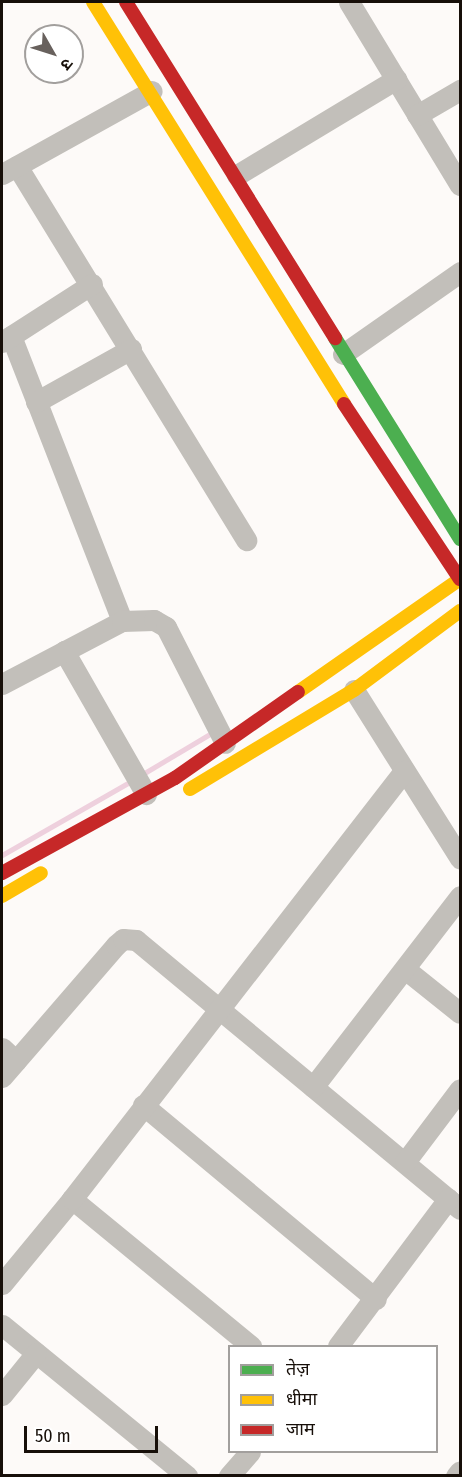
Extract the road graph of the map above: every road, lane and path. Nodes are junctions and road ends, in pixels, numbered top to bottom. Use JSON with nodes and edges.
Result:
{"nodes":[{"id":1,"x":93,"y":2,"type":"edge"},
{"id":2,"x":126,"y":2,"type":"edge"},
{"id":3,"x":349,"y":2,"type":"edge"},
{"id":4,"x":396,"y":79,"type":"junction"},
{"id":5,"x":460,"y":90,"type":"edge"},
{"id":6,"x":152,"y":91,"type":"junction"},
{"id":7,"x":417,"y":115,"type":"junction"},
{"id":8,"x":9,"y":170,"type":"edge"},
{"id":9,"x":237,"y":175,"type":"junction"},
{"id":10,"x":460,"y":185,"type":"edge"},
{"id":11,"x":460,"y":272,"type":"edge"},
{"id":12,"x":92,"y":284,"type":"junction"},
{"id":13,"x":6,"y":339,"type":"edge"},
{"id":14,"x":131,"y":349,"type":"junction"},
{"id":15,"x":343,"y":354,"type":"junction"},
{"id":16,"x":36,"y":402,"type":"junction"},
{"id":17,"x":460,"y":539,"type":"edge"},
{"id":18,"x":246,"y":540,"type":"dead end"},
{"id":19,"x":460,"y":579,"type":"edge"},
{"id":20,"x":460,"y":611,"type":"edge"},
{"id":21,"x":122,"y":621,"type":"junction"},
{"id":22,"x":64,"y":651,"type":"junction"},
{"id":23,"x":2,"y":684,"type":"edge"},
{"id":24,"x":354,"y":690,"type":"junction"},
{"id":25,"x":225,"y":743,"type":"junction"},
{"id":26,"x":404,"y":771,"type":"junction"},
{"id":27,"x":146,"y":794,"type":"junction"},
{"id":28,"x":177,"y":796,"type":"dead end"},
{"id":29,"x":460,"y":858,"type":"edge"},
{"id":30,"x":53,"y":866,"type":"dead end"},
{"id":31,"x":2,"y":873,"type":"edge"},
{"id":32,"x":2,"y":896,"type":"edge"},
{"id":33,"x":460,"y":896,"type":"edge"},
{"id":34,"x":405,"y":969,"type":"junction"},
{"id":35,"x":221,"y":1008,"type":"junction"},
{"id":36,"x":460,"y":1013,"type":"edge"},
{"id":37,"x":9,"y":1054,"type":"edge"},
{"id":38,"x":2,"y":1077,"type":"edge"},
{"id":39,"x":313,"y":1087,"type":"junction"},
{"id":40,"x":460,"y":1089,"type":"edge"},
{"id":41,"x":143,"y":1106,"type":"junction"},
{"id":42,"x":405,"y":1162,"type":"junction"},
{"id":43,"x":72,"y":1198,"type":"junction"},
{"id":44,"x":454,"y":1204,"type":"edge"},
{"id":45,"x":2,"y":1284,"type":"edge"},
{"id":46,"x":376,"y":1299,"type":"junction"},
{"id":47,"x":2,"y":1325,"type":"edge"},
{"id":48,"x":249,"y":1345,"type":"edge"},
{"id":49,"x":340,"y":1345,"type":"edge"},
{"id":50,"x":36,"y":1353,"type":"junction"},
{"id":51,"x":2,"y":1395,"type":"edge"},
{"id":52,"x":249,"y":1453,"type":"edge"},
{"id":53,"x":460,"y":1471,"type":"edge"},
{"id":54,"x":187,"y":1476,"type":"edge"},
{"id":55,"x":229,"y":1476,"type":"edge"},
{"id":56,"x":456,"y":1476,"type":"edge"}],
"edges":[{"from":1,"to":6,"type":"street"},
{"from":2,"to":9,"type":"street"},
{"from":3,"to":4,"type":"street"},
{"from":4,"to":7,"type":"street"},
{"from":4,"to":9,"type":"street"},
{"from":5,"to":7,"type":"street"},
{"from":6,"to":8,"type":"street"},
{"from":6,"to":19,"type":"street"},
{"from":7,"to":10,"type":"street"},
{"from":8,"to":12,"type":"street"},
{"from":9,"to":15,"type":"street"},
{"from":11,"to":15,"type":"street"},
{"from":12,"to":13,"type":"street"},
{"from":12,"to":14,"type":"street"},
{"from":13,"to":16,"type":"street"},
{"from":14,"to":16,"type":"street"},
{"from":14,"to":18,"type":"street"},
{"from":15,"to":17,"type":"street"},
{"from":16,"to":21,"type":"street"},
{"from":19,"to":25,"type":"street"},
{"from":20,"to":24,"type":"street"},
{"from":21,"to":22,"type":"street"},
{"from":21,"to":25,"type":"street"},
{"from":22,"to":23,"type":"street"},
{"from":22,"to":27,"type":"street"},
{"from":24,"to":26,"type":"street"},
{"from":24,"to":28,"type":"street"},
{"from":25,"to":27,"type":"street"},
{"from":26,"to":29,"type":"street"},
{"from":26,"to":35,"type":"street"},
{"from":27,"to":31,"type":"street"},
{"from":30,"to":32,"type":"street"},
{"from":33,"to":34,"type":"street"},
{"from":34,"to":36,"type":"street"},
{"from":34,"to":39,"type":"street"},
{"from":35,"to":37,"type":"street"},
{"from":35,"to":39,"type":"street"},
{"from":35,"to":41,"type":"street"},
{"from":37,"to":38,"type":"street"},
{"from":39,"to":42,"type":"street"},
{"from":40,"to":42,"type":"street"},
{"from":41,"to":43,"type":"street"},
{"from":41,"to":46,"type":"street"},
{"from":42,"to":44,"type":"street"},
{"from":43,"to":45,"type":"street"},
{"from":43,"to":48,"type":"street"},
{"from":44,"to":46,"type":"street"},
{"from":46,"to":49,"type":"street"},
{"from":47,"to":50,"type":"street"},
{"from":50,"to":51,"type":"street"},
{"from":50,"to":54,"type":"street"},
{"from":52,"to":55,"type":"street"},
{"from":53,"to":56,"type":"street"}]}
